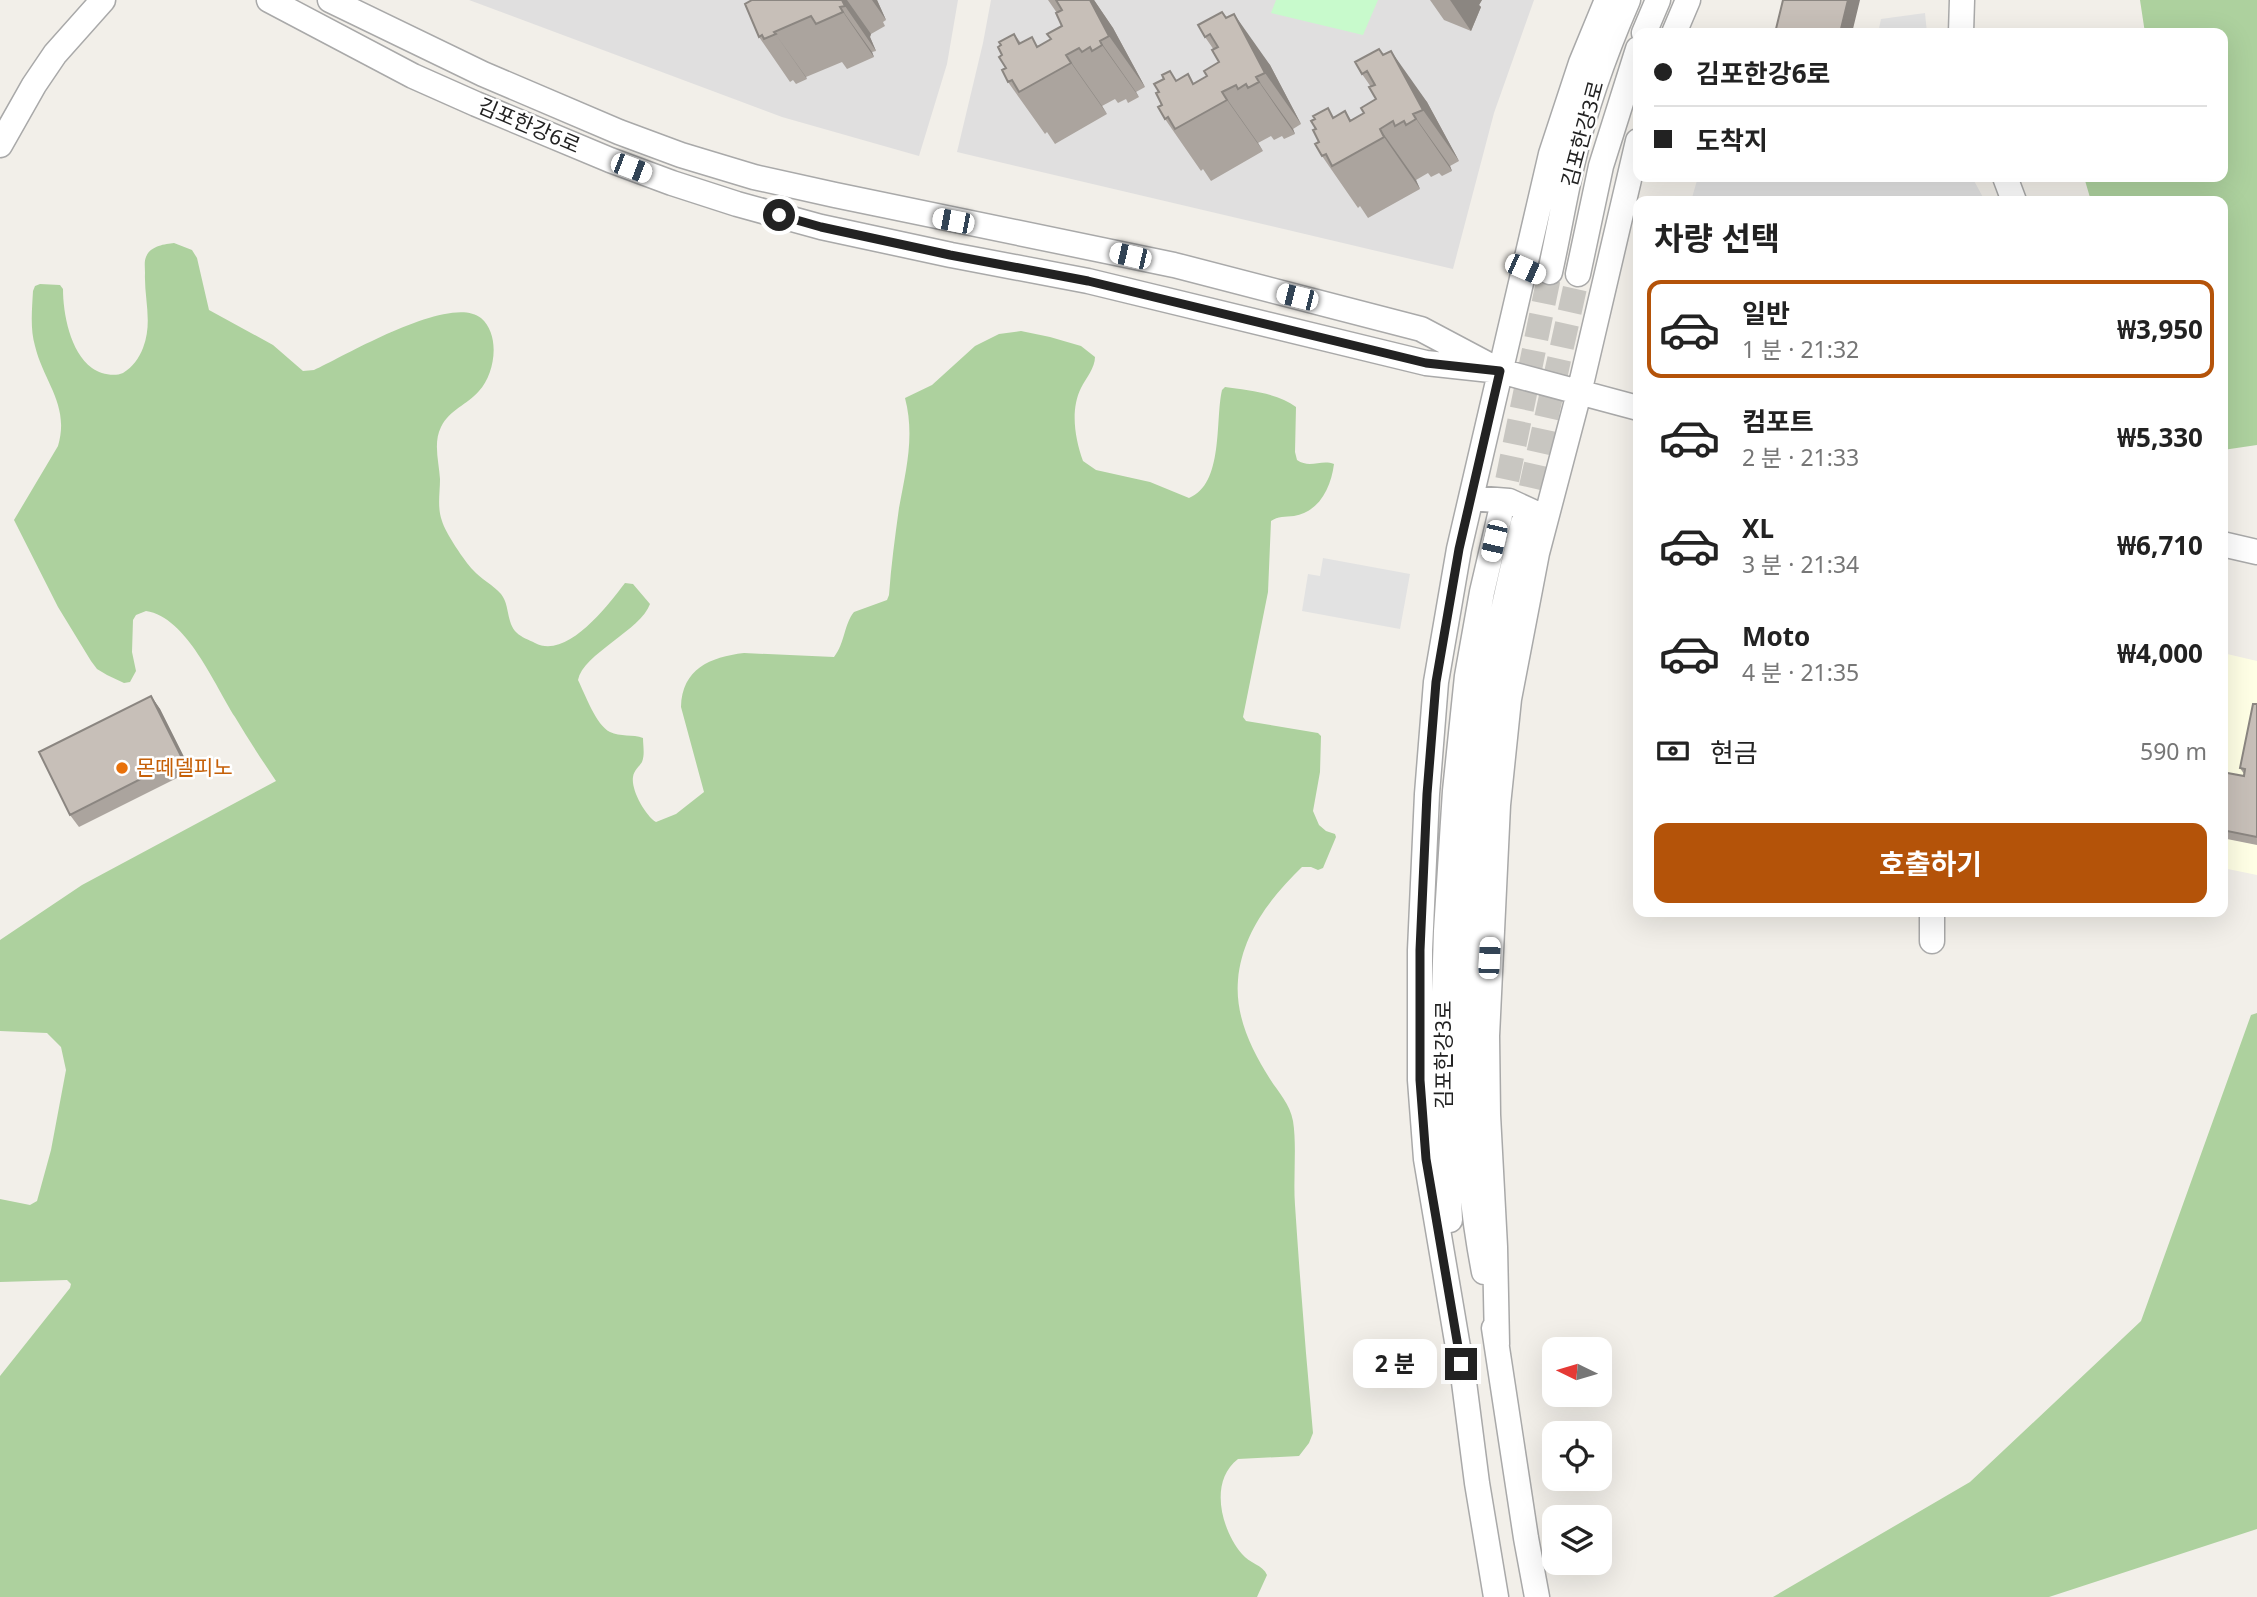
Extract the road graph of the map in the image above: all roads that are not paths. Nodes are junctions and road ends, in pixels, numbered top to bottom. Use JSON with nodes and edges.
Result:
{"nodes":[{"id":1,"x":103,"y":0,"type":"edge"},
{"id":2,"x":269,"y":0,"type":"edge"},
{"id":3,"x":330,"y":0,"type":"edge"},
{"id":4,"x":1607,"y":0,"type":"edge"},
{"id":5,"x":1628,"y":0,"type":"edge"},
{"id":6,"x":1658,"y":0,"type":"edge"},
{"id":7,"x":1688,"y":0,"type":"edge"},
{"id":8,"x":1962,"y":0,"type":"edge"},
{"id":9,"x":1646,"y":28,"type":"edge"},
{"id":10,"x":1676,"y":28,"type":"edge"},
{"id":11,"x":1961,"y":28,"type":"edge"},
{"id":12,"x":1633,"y":65,"type":"edge"},
{"id":13,"x":0,"y":145,"type":"edge"},
{"id":14,"x":1633,"y":162,"type":"edge"},
{"id":15,"x":1525,"y":269,"type":"junction"},
{"id":16,"x":1550,"y":272,"type":"tunnel mouth"},
{"id":17,"x":1578,"y":274,"type":"tunnel mouth"},
{"id":18,"x":1603,"y":288,"type":"junction"},
{"id":19,"x":1500,"y":371,"type":"junction"},
{"id":20,"x":1579,"y":393,"type":"junction"},
{"id":21,"x":1633,"y":407,"type":"edge"},
{"id":22,"x":1471,"y":498,"type":"junction"},
{"id":23,"x":1523,"y":519,"type":"junction"},
{"id":24,"x":2228,"y":545,"type":"edge"},
{"id":25,"x":2257,"y":552,"type":"edge"},
{"id":26,"x":1932,"y":917,"type":"edge"},
{"id":27,"x":1932,"y":941,"type":"dead end"},
{"id":28,"x":1461,"y":1364,"type":"junction"},
{"id":29,"x":1496,"y":1597,"type":"edge"},
{"id":30,"x":1537,"y":1597,"type":"edge"}],
"edges":[{"from":1,"to":13,"type":"street"},
{"from":2,"to":19,"type":"street","name":"김포한강6로"},
{"from":3,"to":19,"type":"street","name":"김포한강6로"},
{"from":4,"to":15,"type":"street"},
{"from":5,"to":16,"type":"street","name":"김포한강3로"},
{"from":6,"to":9,"type":"street"},
{"from":7,"to":10,"type":"street"},
{"from":8,"to":11,"type":"street"},
{"from":12,"to":17,"type":"street","name":"김포한강3로"},
{"from":14,"to":18,"type":"street"},
{"from":15,"to":18,"type":"street"},
{"from":15,"to":19,"type":"street"},
{"from":18,"to":20,"type":"street"},
{"from":19,"to":20,"type":"street","name":"김포한강6로"},
{"from":19,"to":22,"type":"street"},
{"from":20,"to":21,"type":"street","name":"김포한강6로"},
{"from":20,"to":23,"type":"street"},
{"from":22,"to":23,"type":"street"},
{"from":22,"to":28,"type":"street"},
{"from":23,"to":28,"type":"street","name":"김포한강3로"},
{"from":23,"to":30,"type":"street"},
{"from":24,"to":25,"type":"street"},
{"from":26,"to":27,"type":"street"},
{"from":28,"to":29,"type":"street","name":"김포한강3로"}]}
